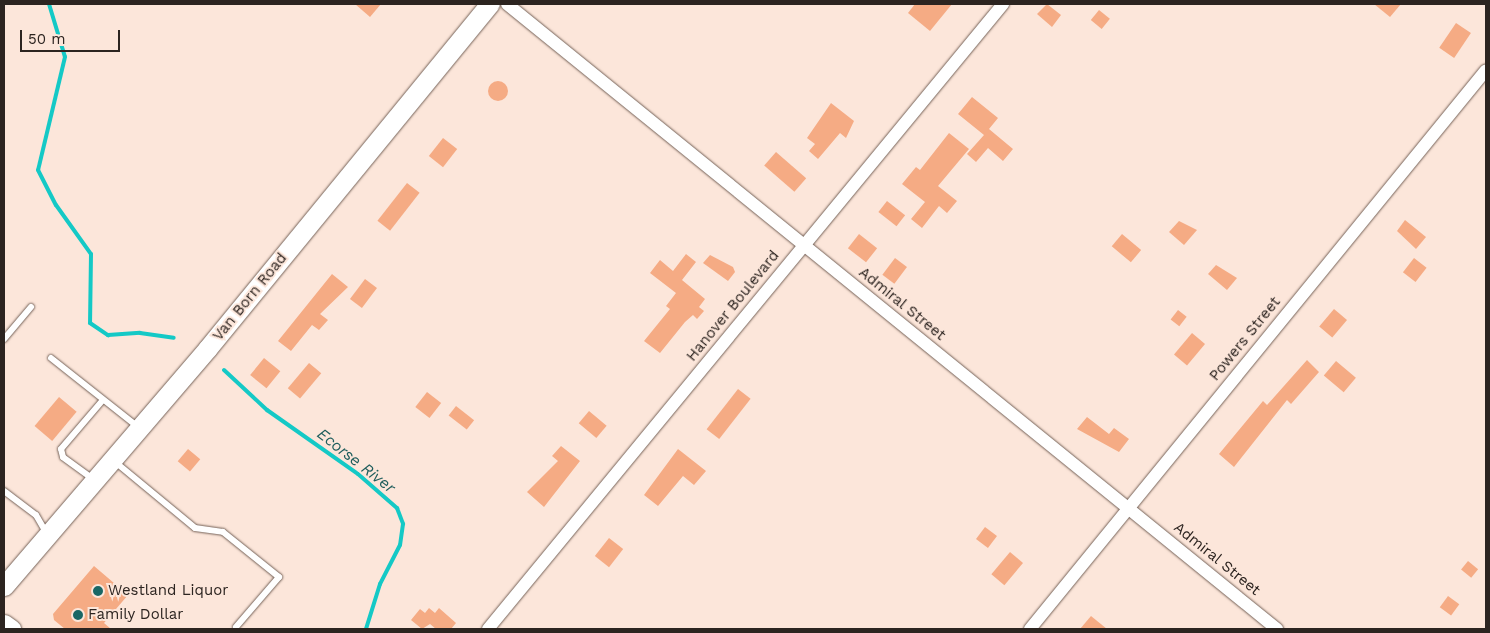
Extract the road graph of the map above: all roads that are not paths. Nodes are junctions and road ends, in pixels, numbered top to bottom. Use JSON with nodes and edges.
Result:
{"nodes":[{"id":1,"x":490,"y":4,"type":"edge"},
{"id":2,"x":507,"y":4,"type":"edge"},
{"id":3,"x":1003,"y":4,"type":"edge"},
{"id":4,"x":1486,"y":70,"type":"edge"},
{"id":5,"x":804,"y":245,"type":"junction"},
{"id":6,"x":31,"y":307,"type":"dead end"},
{"id":7,"x":4,"y":339,"type":"edge"},
{"id":8,"x":51,"y":358,"type":"dead end"},
{"id":9,"x":102,"y":401,"type":"junction"},
{"id":10,"x":140,"y":429,"type":"junction"},
{"id":11,"x":113,"y":460,"type":"junction"},
{"id":12,"x":95,"y":481,"type":"junction"},
{"id":13,"x":4,"y":491,"type":"edge"},
{"id":14,"x":1128,"y":508,"type":"junction"},
{"id":15,"x":47,"y":534,"type":"junction"},
{"id":16,"x":4,"y":586,"type":"edge"},
{"id":17,"x":4,"y":624,"type":"edge"},
{"id":18,"x":236,"y":627,"type":"dead end"},
{"id":19,"x":11,"y":629,"type":"edge"},
{"id":20,"x":488,"y":629,"type":"edge"},
{"id":21,"x":1030,"y":629,"type":"edge"},
{"id":22,"x":1277,"y":629,"type":"edge"}],
"edges":[{"from":1,"to":10,"type":"main road","name":"Van Born Road"},
{"from":2,"to":5,"type":"street","name":"Admiral Street"},
{"from":3,"to":5,"type":"street","name":"Hanover Boulevard"},
{"from":4,"to":14,"type":"street","name":"Powers Street"},
{"from":5,"to":14,"type":"street","name":"Admiral Street"},
{"from":5,"to":20,"type":"street","name":"Hanover Boulevard"},
{"from":6,"to":7,"type":"lane"},
{"from":8,"to":9,"type":"lane"},
{"from":9,"to":10,"type":"lane"},
{"from":9,"to":12,"type":"lane"},
{"from":10,"to":11,"type":"main road","name":"Van Born Road"},
{"from":11,"to":12,"type":"main road","name":"Van Born Road"},
{"from":11,"to":18,"type":"lane"},
{"from":12,"to":15,"type":"main road","name":"Van Born Road"},
{"from":13,"to":15,"type":"lane"},
{"from":14,"to":21,"type":"street","name":"Powers Street"},
{"from":14,"to":22,"type":"street","name":"Admiral Street"},
{"from":15,"to":16,"type":"main road","name":"Van Born Road"},
{"from":17,"to":19,"type":"main road"}]}
